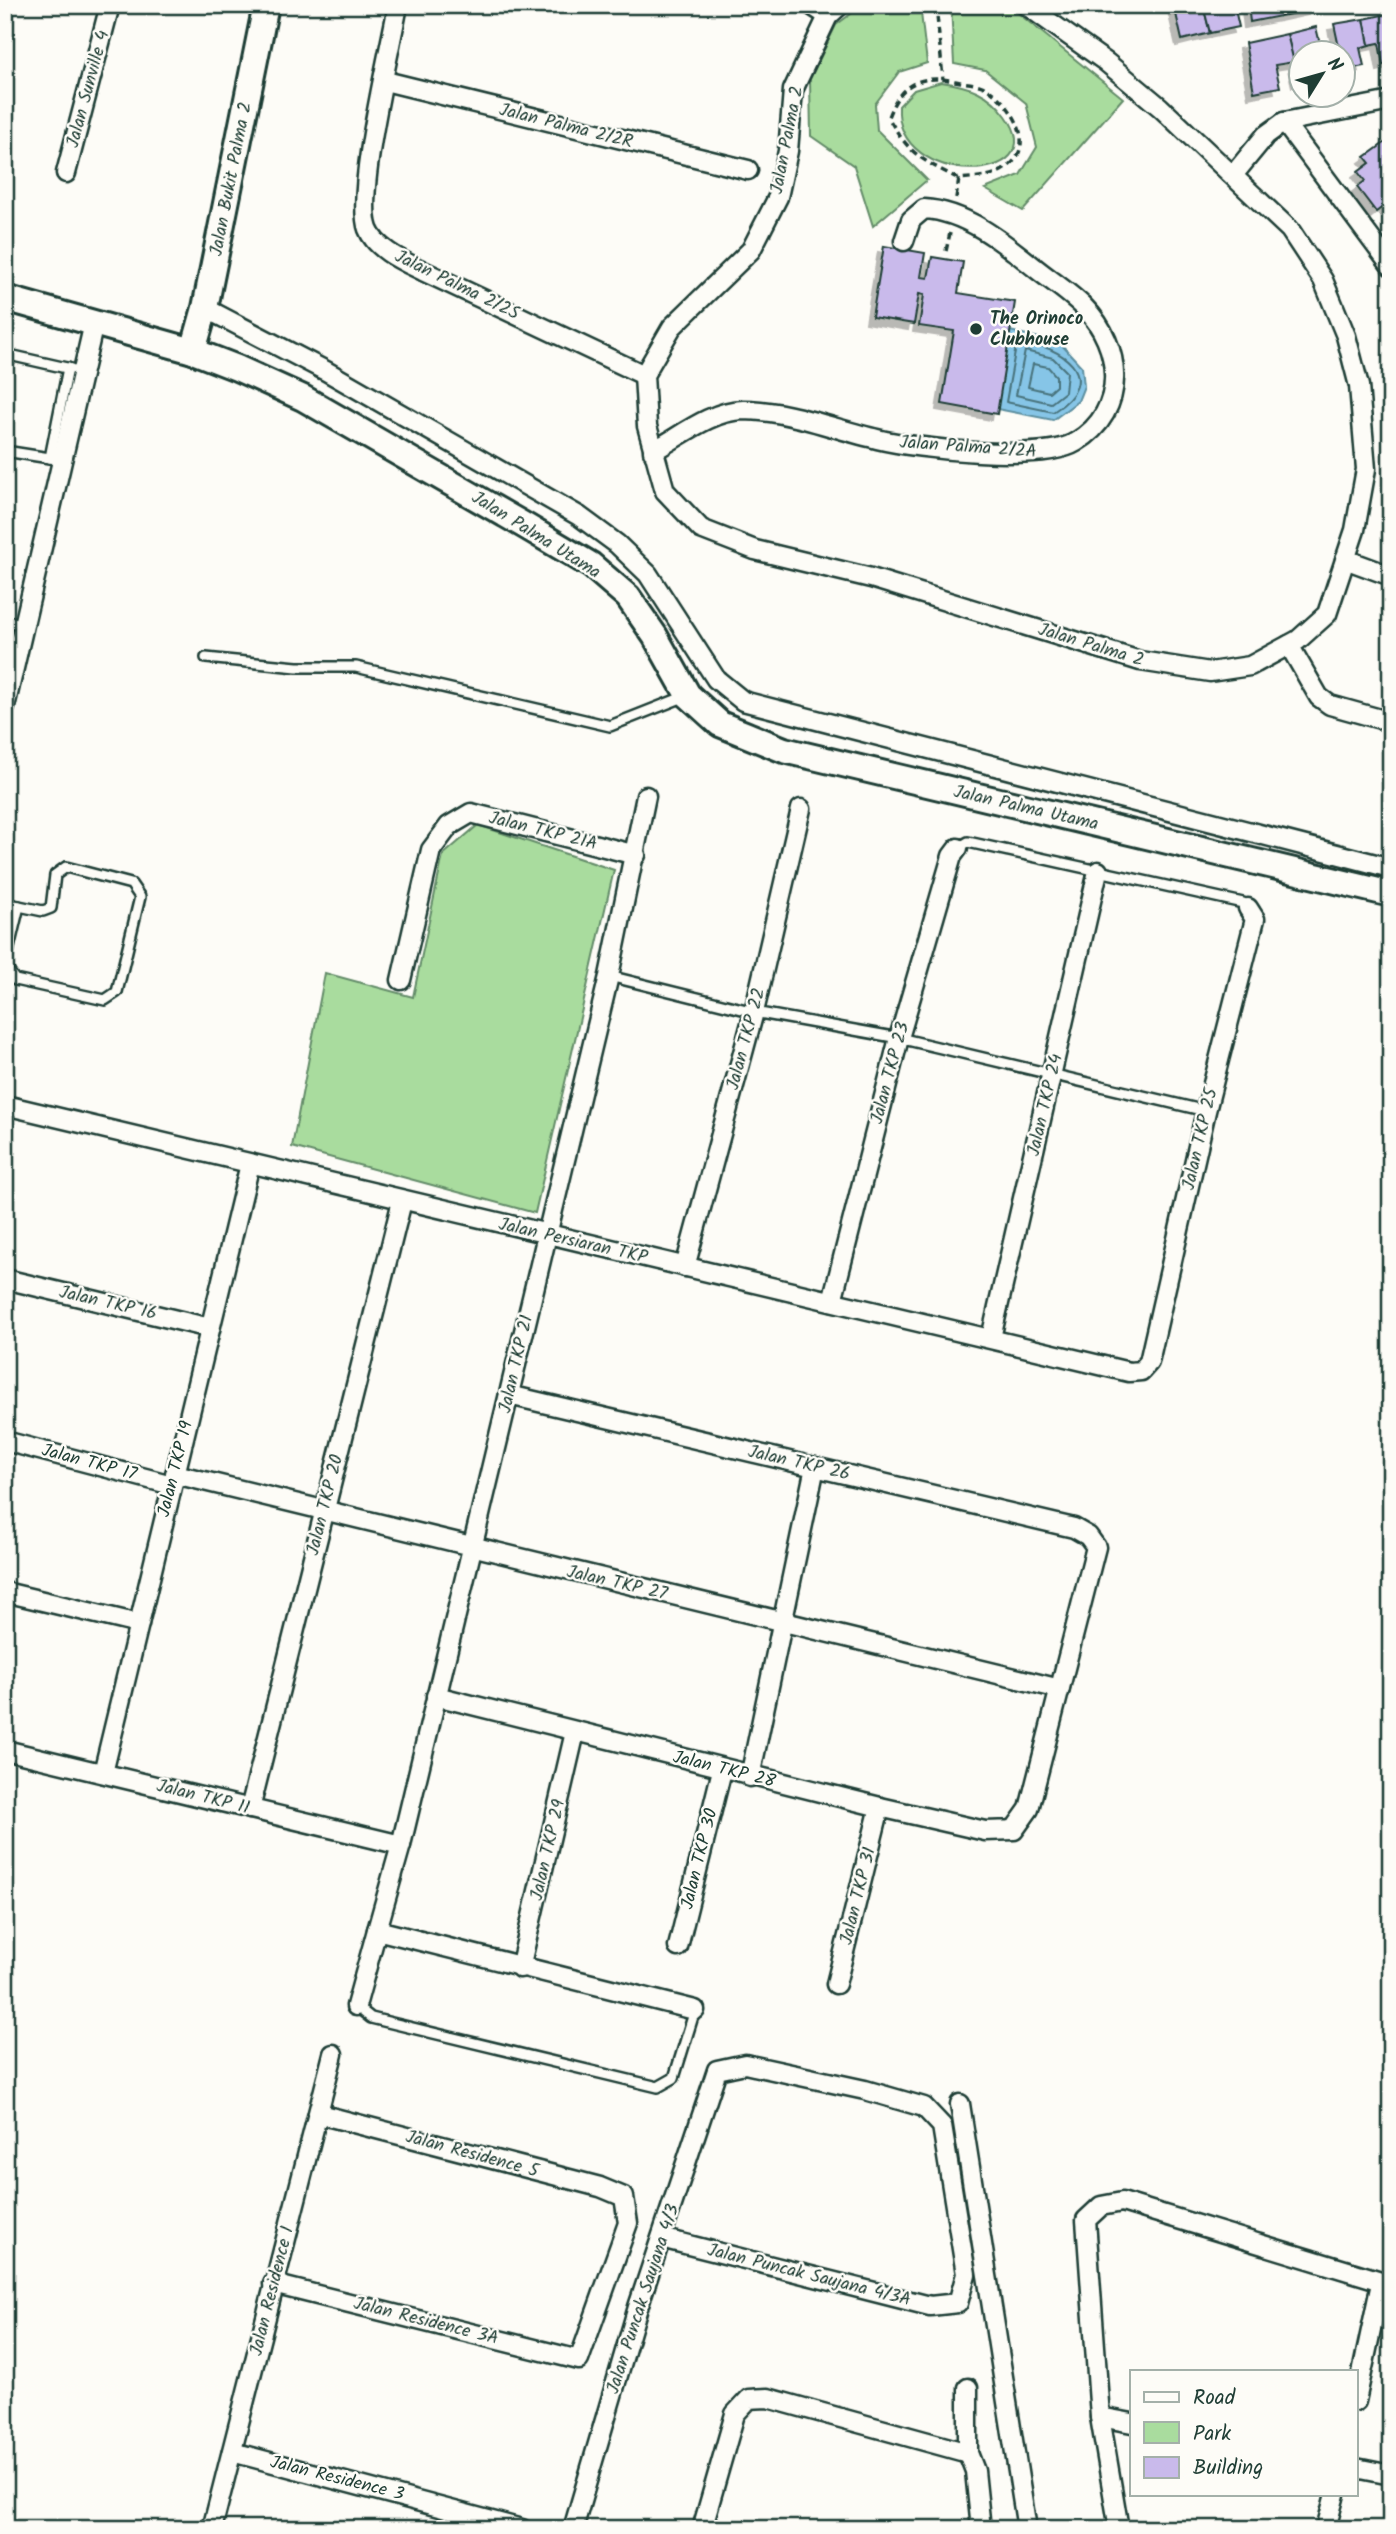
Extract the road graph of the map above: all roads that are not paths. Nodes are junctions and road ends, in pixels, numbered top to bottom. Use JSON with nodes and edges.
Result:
{"nodes":[{"id":1,"x":110,"y":5,"type":"edge"},
{"id":2,"x":266,"y":5,"type":"edge"},
{"id":3,"x":398,"y":5,"type":"edge"},
{"id":4,"x":811,"y":5,"type":"edge"},
{"id":5,"x":1026,"y":5,"type":"edge"},
{"id":6,"x":834,"y":10,"type":"edge"},
{"id":7,"x":1047,"y":10,"type":"edge"},
{"id":8,"x":385,"y":81,"type":"junction"},
{"id":9,"x":1390,"y":103,"type":"edge"},
{"id":10,"x":1284,"y":122,"type":"junction"},
{"id":11,"x":748,"y":170,"type":"dead end"},
{"id":12,"x":66,"y":173,"type":"dead end"},
{"id":13,"x":1234,"y":174,"type":"junction"},
{"id":14,"x":904,"y":241,"type":"dead end"},
{"id":15,"x":1391,"y":266,"type":"edge"},
{"id":16,"x":5,"y":298,"type":"edge"},
{"id":17,"x":205,"y":307,"type":"junction"},
{"id":18,"x":94,"y":323,"type":"junction"},
{"id":19,"x":193,"y":351,"type":"junction"},
{"id":20,"x":5,"y":354,"type":"edge"},
{"id":21,"x":75,"y":370,"type":"junction"},
{"id":22,"x":644,"y":375,"type":"junction"},
{"id":23,"x":653,"y":451,"type":"junction"},
{"id":24,"x":5,"y":452,"type":"edge"},
{"id":25,"x":56,"y":459,"type":"junction"},
{"id":26,"x":1345,"y":559,"type":"junction"},
{"id":27,"x":1391,"y":576,"type":"edge"},
{"id":28,"x":5,"y":621,"type":"edge"},
{"id":29,"x":25,"y":624,"type":"junction"},
{"id":30,"x":1289,"y":645,"type":"junction"},
{"id":31,"x":206,"y":658,"type":"dead end"},
{"id":32,"x":11,"y":659,"type":"edge"},
{"id":33,"x":688,"y":695,"type":"junction"},
{"id":34,"x":5,"y":707,"type":"edge"},
{"id":35,"x":1391,"y":722,"type":"edge"},
{"id":36,"x":646,"y":796,"type":"dead end"},
{"id":37,"x":801,"y":809,"type":"dead end"},
{"id":38,"x":958,"y":848,"type":"joint"},
{"id":39,"x":636,"y":855,"type":"junction"},
{"id":40,"x":1391,"y":868,"type":"edge"},
{"id":41,"x":1098,"y":871,"type":"junction"},
{"id":42,"x":1391,"y":894,"type":"edge"},
{"id":43,"x":5,"y":903,"type":"edge"},
{"id":44,"x":19,"y":906,"type":"junction"},
{"id":45,"x":1248,"y":908,"type":"joint"},
{"id":46,"x":5,"y":966,"type":"edge"},
{"id":47,"x":609,"y":976,"type":"junction"},
{"id":48,"x":401,"y":980,"type":"dead end"},
{"id":49,"x":754,"y":1012,"type":"junction"},
{"id":50,"x":899,"y":1038,"type":"junction"},
{"id":51,"x":1052,"y":1075,"type":"junction"},
{"id":52,"x":5,"y":1105,"type":"edge"},
{"id":53,"x":1206,"y":1111,"type":"junction"},
{"id":54,"x":250,"y":1164,"type":"junction"},
{"id":55,"x":402,"y":1201,"type":"junction"},
{"id":56,"x":547,"y":1236,"type":"junction"},
{"id":57,"x":685,"y":1267,"type":"junction"},
{"id":58,"x":5,"y":1279,"type":"edge"},
{"id":59,"x":832,"y":1301,"type":"junction"},
{"id":60,"x":210,"y":1328,"type":"junction"},
{"id":61,"x":991,"y":1338,"type":"junction"},
{"id":62,"x":1141,"y":1371,"type":"joint"},
{"id":63,"x":509,"y":1395,"type":"junction"},
{"id":64,"x":5,"y":1441,"type":"edge"},
{"id":65,"x":815,"y":1467,"type":"junction"},
{"id":66,"x":174,"y":1480,"type":"junction"},
{"id":67,"x":324,"y":1509,"type":"junction"},
{"id":68,"x":472,"y":1549,"type":"junction"},
{"id":69,"x":5,"y":1592,"type":"edge"},
{"id":70,"x":783,"y":1623,"type":"junction"},
{"id":71,"x":139,"y":1624,"type":"junction"},
{"id":72,"x":1060,"y":1689,"type":"junction"},
{"id":73,"x":436,"y":1696,"type":"junction"},
{"id":74,"x":576,"y":1732,"type":"junction"},
{"id":75,"x":5,"y":1750,"type":"edge"},
{"id":76,"x":722,"y":1770,"type":"junction"},
{"id":77,"x":103,"y":1773,"type":"junction"},
{"id":78,"x":750,"y":1776,"type":"junction"},
{"id":79,"x":880,"y":1807,"type":"junction"},
{"id":80,"x":250,"y":1809,"type":"junction"},
{"id":81,"x":401,"y":1845,"type":"junction"},
{"id":82,"x":377,"y":1930,"type":"junction"},
{"id":83,"x":678,"y":1947,"type":"dead end"},
{"id":84,"x":520,"y":1968,"type":"junction"},
{"id":85,"x":836,"y":1984,"type":"dead end"},
{"id":86,"x":356,"y":2006,"type":"joint"},
{"id":87,"x":695,"y":2010,"type":"joint"},
{"id":88,"x":332,"y":2054,"type":"dead end"},
{"id":89,"x":960,"y":2104,"type":"dead end"},
{"id":90,"x":319,"y":2115,"type":"junction"},
{"id":91,"x":661,"y":2238,"type":"junction"},
{"id":92,"x":1386,"y":2283,"type":"edge"},
{"id":93,"x":273,"y":2284,"type":"junction"},
{"id":94,"x":958,"y":2303,"type":"joint"},
{"id":95,"x":579,"y":2360,"type":"joint"},
{"id":96,"x":968,"y":2388,"type":"dead end"},
{"id":97,"x":1358,"y":2393,"type":"edge"},
{"id":98,"x":1100,"y":2417,"type":"junction"},
{"id":99,"x":1130,"y":2423,"type":"edge"},
{"id":100,"x":232,"y":2452,"type":"junction"},
{"id":101,"x":968,"y":2453,"type":"junction"},
{"id":102,"x":1358,"y":2468,"type":"edge"},
{"id":103,"x":1391,"y":2475,"type":"edge"},
{"id":104,"x":1334,"y":2496,"type":"edge"},
{"id":105,"x":212,"y":2529,"type":"edge"},
{"id":106,"x":522,"y":2529,"type":"edge"},
{"id":107,"x":573,"y":2529,"type":"edge"},
{"id":108,"x":702,"y":2529,"type":"edge"},
{"id":109,"x":981,"y":2529,"type":"edge"},
{"id":110,"x":1027,"y":2529,"type":"edge"},
{"id":111,"x":1119,"y":2529,"type":"edge"},
{"id":112,"x":1326,"y":2529,"type":"edge"}],
"edges":[{"from":1,"to":12,"type":"street","name":"Jalan Sunville 4"},
{"from":2,"to":17,"type":"street","name":"Jalan Bukit Palma 2"},
{"from":3,"to":8,"type":"street","name":"Jalan Palma 2/2S"},
{"from":4,"to":6,"type":"street"},
{"from":5,"to":7,"type":"street","name":"Jalan Palma 2"},
{"from":6,"to":22,"type":"street","name":"Jalan Palma 2"},
{"from":7,"to":13,"type":"street","name":"Jalan Palma 2"},
{"from":8,"to":11,"type":"street","name":"Jalan Palma 2/2R"},
{"from":8,"to":22,"type":"street","name":"Jalan Palma 2/2S"},
{"from":9,"to":10,"type":"street"},
{"from":10,"to":13,"type":"street"},
{"from":10,"to":15,"type":"street"},
{"from":13,"to":26,"type":"street","name":"Jalan Palma 2"},
{"from":14,"to":23,"type":"street","name":"Jalan Palma 2/2A"},
{"from":16,"to":18,"type":"street","name":"Jalan Palma Utama"},
{"from":17,"to":19,"type":"street","name":"Jalan Bukit Palma 2"},
{"from":17,"to":40,"type":"street"},
{"from":18,"to":19,"type":"street","name":"Jalan Palma Utama"},
{"from":18,"to":21,"type":"street"},
{"from":19,"to":33,"type":"street","name":"Jalan Palma Utama"},
{"from":20,"to":21,"type":"lane"},
{"from":21,"to":25,"type":"street"},
{"from":22,"to":23,"type":"street","name":"Jalan Palma 2"},
{"from":23,"to":30,"type":"street","name":"Jalan Palma 2"},
{"from":24,"to":25,"type":"lane"},
{"from":25,"to":29,"type":"street"},
{"from":26,"to":27,"type":"street"},
{"from":26,"to":30,"type":"street","name":"Jalan Palma 2"},
{"from":28,"to":29,"type":"lane"},
{"from":29,"to":32,"type":"street"},
{"from":30,"to":35,"type":"street"},
{"from":31,"to":33,"type":"lane"},
{"from":32,"to":34,"type":"street"},
{"from":33,"to":42,"type":"street","name":"Jalan Palma Utama"},
{"from":36,"to":39,"type":"street","name":"Jalan TKP 21"},
{"from":37,"to":49,"type":"street","name":"Jalan TKP 22"},
{"from":38,"to":41,"type":"lane"},
{"from":38,"to":50,"type":"street","name":"Jalan TKP 23"},
{"from":39,"to":47,"type":"street","name":"Jalan TKP 21"},
{"from":39,"to":48,"type":"street","name":"Jalan TKP 21A"},
{"from":41,"to":45,"type":"lane"},
{"from":41,"to":51,"type":"street","name":"Jalan TKP 24"},
{"from":43,"to":44,"type":"lane"},
{"from":44,"to":46,"type":"lane"},
{"from":44,"to":46,"type":"lane"},
{"from":45,"to":53,"type":"street","name":"Jalan TKP 25"},
{"from":47,"to":49,"type":"lane"},
{"from":47,"to":56,"type":"street","name":"Jalan TKP 21"},
{"from":49,"to":50,"type":"lane"},
{"from":49,"to":57,"type":"street","name":"Jalan TKP 22"},
{"from":50,"to":51,"type":"lane"},
{"from":50,"to":59,"type":"street","name":"Jalan TKP 23"},
{"from":51,"to":53,"type":"lane"},
{"from":51,"to":61,"type":"street","name":"Jalan TKP 24"},
{"from":52,"to":54,"type":"street","name":"Jalan Persiaran TKP"},
{"from":53,"to":62,"type":"street","name":"Jalan TKP 25"},
{"from":54,"to":55,"type":"street","name":"Jalan Persiaran TKP"},
{"from":54,"to":60,"type":"street","name":"Jalan TKP 19"},
{"from":55,"to":56,"type":"street","name":"Jalan Persiaran TKP"},
{"from":55,"to":67,"type":"street","name":"Jalan TKP 20"},
{"from":56,"to":57,"type":"street","name":"Jalan Persiaran TKP"},
{"from":56,"to":63,"type":"street","name":"Jalan TKP 21"},
{"from":57,"to":59,"type":"street","name":"Jalan Persiaran TKP"},
{"from":58,"to":60,"type":"street","name":"Jalan TKP 16"},
{"from":59,"to":61,"type":"street","name":"Jalan Persiaran TKP"},
{"from":60,"to":66,"type":"street","name":"Jalan TKP 19"},
{"from":61,"to":62,"type":"street","name":"Jalan Persiaran TKP"},
{"from":63,"to":65,"type":"street","name":"Jalan TKP 26"},
{"from":63,"to":68,"type":"street","name":"Jalan TKP 21"},
{"from":64,"to":66,"type":"street","name":"Jalan TKP 17"},
{"from":65,"to":70,"type":"street"},
{"from":65,"to":72,"type":"street","name":"Jalan TKP 26"},
{"from":66,"to":67,"type":"street","name":"Jalan TKP 27"},
{"from":66,"to":71,"type":"street","name":"Jalan TKP 19"},
{"from":67,"to":68,"type":"street","name":"Jalan TKP 27"},
{"from":67,"to":80,"type":"street","name":"Jalan TKP 20"},
{"from":68,"to":70,"type":"street","name":"Jalan TKP 27"},
{"from":68,"to":73,"type":"street","name":"Jalan TKP 21"},
{"from":69,"to":71,"type":"street"},
{"from":70,"to":72,"type":"street","name":"Jalan TKP 27"},
{"from":70,"to":78,"type":"street"},
{"from":71,"to":77,"type":"street","name":"Jalan TKP 19"},
{"from":72,"to":79,"type":"street","name":"Jalan TKP 28"},
{"from":73,"to":74,"type":"street","name":"Jalan TKP 28"},
{"from":73,"to":81,"type":"street","name":"Jalan TKP 21"},
{"from":74,"to":76,"type":"street","name":"Jalan TKP 28"},
{"from":74,"to":84,"type":"street","name":"Jalan TKP 29"},
{"from":75,"to":77,"type":"street","name":"Jalan TKP 11"},
{"from":76,"to":78,"type":"street","name":"Jalan TKP 28"},
{"from":76,"to":83,"type":"street","name":"Jalan TKP 30"},
{"from":77,"to":80,"type":"street","name":"Jalan TKP 11"},
{"from":78,"to":79,"type":"street","name":"Jalan TKP 28"},
{"from":79,"to":85,"type":"street","name":"Jalan TKP 31"},
{"from":80,"to":81,"type":"street","name":"Jalan TKP 11"},
{"from":81,"to":82,"type":"street","name":"Jalan TKP 21"},
{"from":82,"to":84,"type":"street"},
{"from":82,"to":86,"type":"street","name":"Jalan TKP 21"},
{"from":84,"to":87,"type":"street"},
{"from":86,"to":87,"type":"lane"},
{"from":88,"to":90,"type":"street","name":"Jalan Residence 1"},
{"from":89,"to":110,"type":"street"},
{"from":90,"to":93,"type":"street","name":"Jalan Residence 1"},
{"from":90,"to":95,"type":"street","name":"Jalan Residence 5"},
{"from":91,"to":94,"type":"street","name":"Jalan Puncak Saujana 4/3A"},
{"from":91,"to":94,"type":"street","name":"Jalan Puncak Saujana 4/3"},
{"from":91,"to":107,"type":"street","name":"Jalan Puncak Saujana 4/3"},
{"from":92,"to":97,"type":"street"},
{"from":92,"to":98,"type":"street"},
{"from":93,"to":95,"type":"street","name":"Jalan Residence 3A"},
{"from":93,"to":100,"type":"street","name":"Jalan Residence 1"},
{"from":96,"to":101,"type":"street"},
{"from":98,"to":99,"type":"street"},
{"from":98,"to":111,"type":"street"},
{"from":100,"to":105,"type":"street","name":"Jalan Residence 1"},
{"from":100,"to":106,"type":"street","name":"Jalan Residence 3"},
{"from":101,"to":108,"type":"street"},
{"from":101,"to":109,"type":"street"},
{"from":102,"to":103,"type":"street"},
{"from":104,"to":112,"type":"street"}]}
